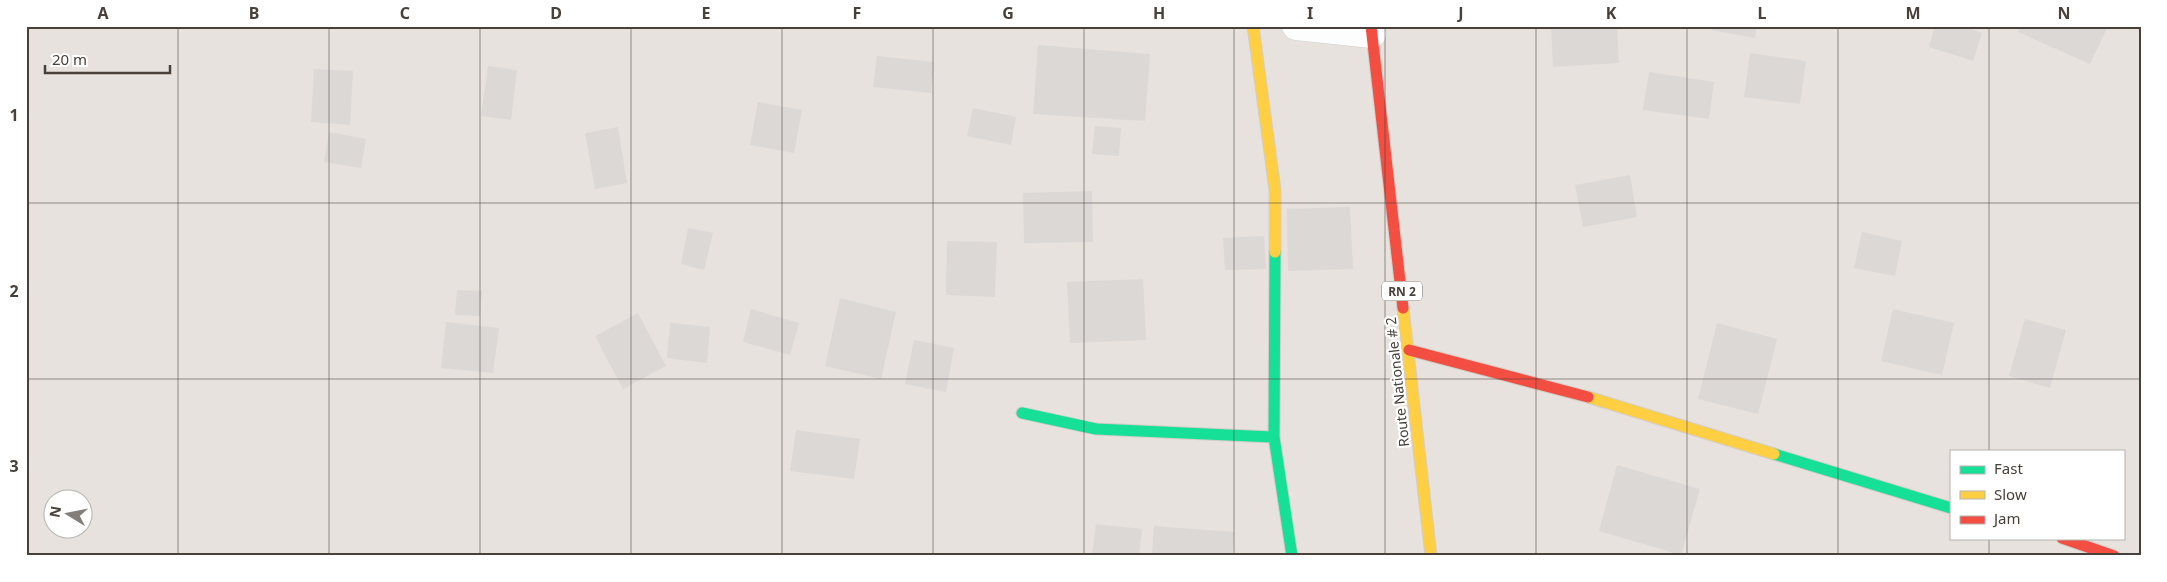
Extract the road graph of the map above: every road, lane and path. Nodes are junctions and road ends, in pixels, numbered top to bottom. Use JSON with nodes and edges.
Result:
{"nodes":[{"id":1,"x":1253,"y":26,"type":"edge"},
{"id":2,"x":1296,"y":26,"type":"edge"},
{"id":3,"x":1371,"y":30,"type":"edge"},
{"id":4,"x":1409,"y":350,"type":"junction"},
{"id":5,"x":1022,"y":413,"type":"dead end"},
{"id":6,"x":1274,"y":436,"type":"junction"},
{"id":7,"x":1950,"y":508,"type":"edge"},
{"id":8,"x":2068,"y":540,"type":"edge"},
{"id":9,"x":1292,"y":556,"type":"edge"},
{"id":10,"x":1431,"y":556,"type":"edge"},
{"id":11,"x":2114,"y":556,"type":"edge"}],
"edges":[{"from":1,"to":6,"type":"street"},
{"from":2,"to":3,"type":"street"},
{"from":3,"to":4,"type":"street","name":"Route Nationale # 2","number":"RN 2"},
{"from":4,"to":7,"type":"street"},
{"from":4,"to":10,"type":"street","name":"Route Nationale # 2","number":"RN 2"},
{"from":5,"to":6,"type":"street"},
{"from":6,"to":9,"type":"street"},
{"from":8,"to":11,"type":"street"}]}
